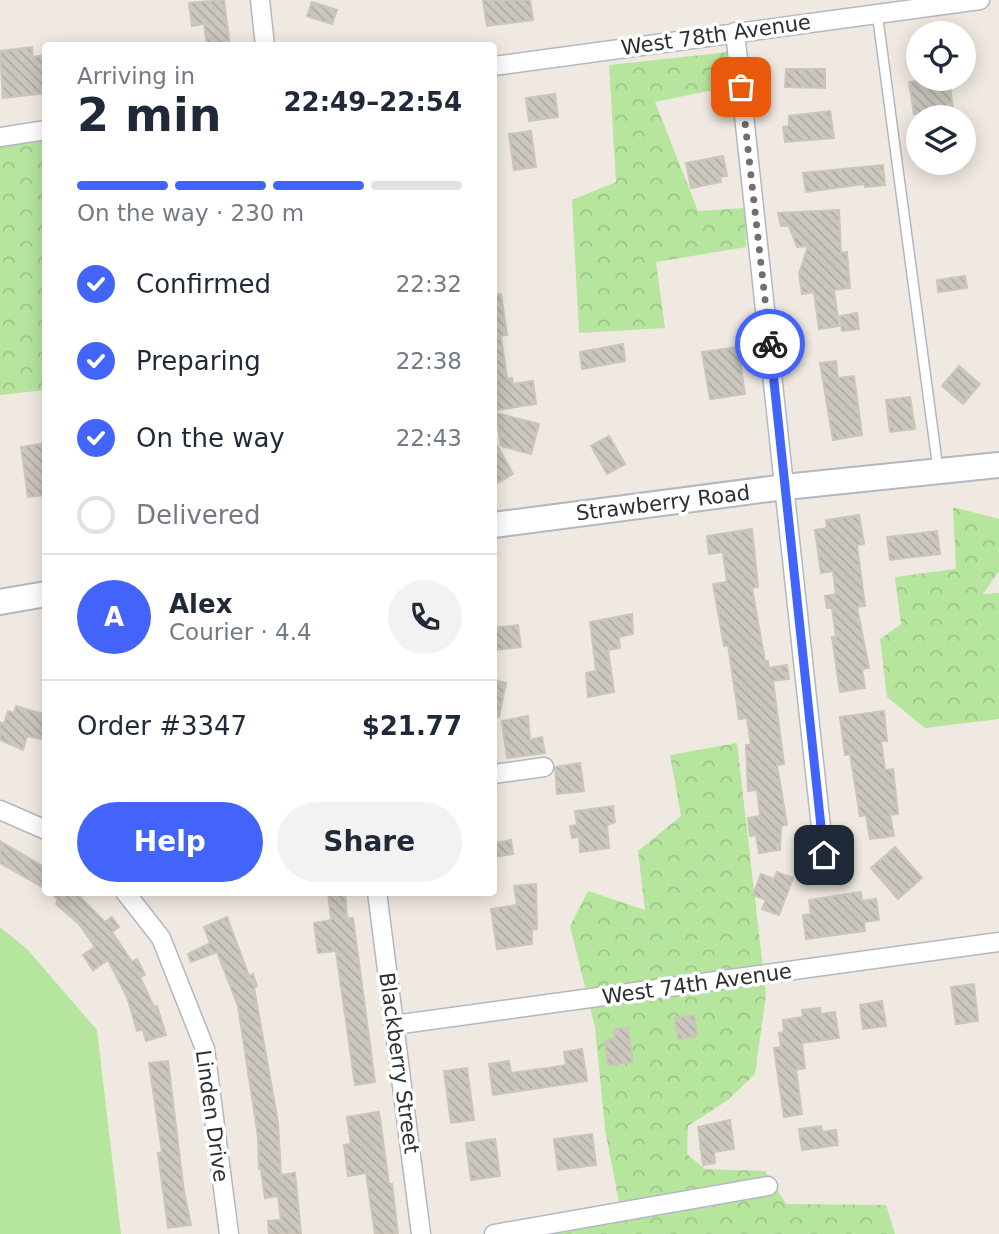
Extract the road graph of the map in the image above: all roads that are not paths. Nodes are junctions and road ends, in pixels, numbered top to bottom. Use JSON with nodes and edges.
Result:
{"nodes":[{"id":1,"x":260,"y":0,"type":"edge"},
{"id":2,"x":980,"y":0,"type":"edge"},
{"id":3,"x":877,"y":12,"type":"junction"},
{"id":4,"x":735,"y":32,"type":"junction"},
{"id":5,"x":265,"y":42,"type":"edge"},
{"id":6,"x":497,"y":66,"type":"edge"},
{"id":7,"x":42,"y":131,"type":"edge"},
{"id":8,"x":0,"y":136,"type":"edge"},
{"id":9,"x":999,"y":465,"type":"edge"},
{"id":10,"x":938,"y":471,"type":"junction"},
{"id":11,"x":785,"y":487,"type":"junction"},
{"id":12,"x":497,"y":525,"type":"edge"},
{"id":13,"x":42,"y":595,"type":"edge"},
{"id":14,"x":0,"y":602,"type":"edge"},
{"id":15,"x":544,"y":767,"type":"dead end"},
{"id":16,"x":497,"y":774,"type":"edge"},
{"id":17,"x":0,"y":810,"type":"edge"},
{"id":18,"x":42,"y":828,"type":"edge"},
{"id":19,"x":824,"y":855,"type":"dead end"},
{"id":20,"x":128,"y":896,"type":"edge"},
{"id":21,"x":378,"y":896,"type":"edge"},
{"id":22,"x":999,"y":942,"type":"edge"},
{"id":23,"x":394,"y":1025,"type":"junction"},
{"id":24,"x":768,"y":1186,"type":"dead end"},
{"id":25,"x":229,"y":1234,"type":"edge"},
{"id":26,"x":421,"y":1234,"type":"edge"},
{"id":27,"x":494,"y":1234,"type":"edge"}],
"edges":[{"from":1,"to":5,"type":"street"},
{"from":2,"to":3,"type":"street","name":"West 78th Avenue"},
{"from":3,"to":4,"type":"street","name":"West 78th Avenue"},
{"from":3,"to":10,"type":"lane"},
{"from":4,"to":6,"type":"street","name":"West 78th Avenue"},
{"from":4,"to":11,"type":"street"},
{"from":7,"to":8,"type":"street"},
{"from":9,"to":10,"type":"street","name":"Strawberry Road"},
{"from":10,"to":11,"type":"street","name":"Strawberry Road"},
{"from":11,"to":12,"type":"street","name":"Strawberry Road"},
{"from":11,"to":19,"type":"street"},
{"from":13,"to":14,"type":"street"},
{"from":15,"to":16,"type":"street"},
{"from":17,"to":18,"type":"street"},
{"from":20,"to":25,"type":"street","name":"Linden Drive"},
{"from":21,"to":23,"type":"street","name":"Blackberry Street"},
{"from":22,"to":23,"type":"street","name":"West 74th Avenue"},
{"from":23,"to":26,"type":"street","name":"Blackberry Street"},
{"from":24,"to":27,"type":"street"}]}
